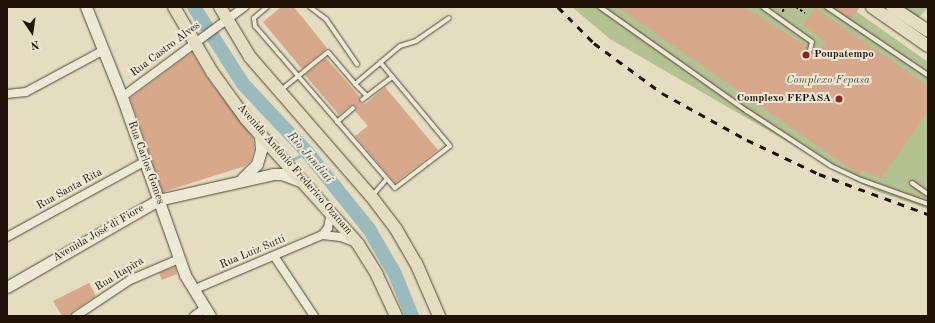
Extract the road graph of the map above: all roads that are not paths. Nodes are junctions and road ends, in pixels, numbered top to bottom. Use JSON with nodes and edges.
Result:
{"nodes":[{"id":1,"x":86,"y":7,"type":"edge"},
{"id":2,"x":174,"y":7,"type":"edge"},
{"id":3,"x":220,"y":7,"type":"edge"},
{"id":4,"x":244,"y":7,"type":"edge"},
{"id":5,"x":267,"y":7,"type":"edge"},
{"id":6,"x":310,"y":7,"type":"edge"},
{"id":7,"x":600,"y":7,"type":"edge"},
{"id":8,"x":763,"y":7,"type":"edge"},
{"id":9,"x":827,"y":7,"type":"edge"},
{"id":10,"x":872,"y":7,"type":"edge"},
{"id":11,"x":892,"y":7,"type":"edge"},
{"id":12,"x":449,"y":18,"type":"dead end"},
{"id":13,"x":224,"y":20,"type":"junction"},
{"id":14,"x":928,"y":31,"type":"edge"},
{"id":15,"x":196,"y":41,"type":"junction"},
{"id":16,"x":928,"y":46,"type":"edge"},
{"id":17,"x":810,"y":50,"type":"dead end"},
{"id":18,"x":102,"y":51,"type":"junction"},
{"id":19,"x":380,"y":62,"type":"junction"},
{"id":20,"x":357,"y":64,"type":"dead end"},
{"id":21,"x":928,"y":75,"type":"edge"},
{"id":22,"x":297,"y":77,"type":"junction"},
{"id":23,"x":392,"y":77,"type":"junction"},
{"id":24,"x":355,"y":84,"type":"junction"},
{"id":25,"x":279,"y":92,"type":"junction"},
{"id":26,"x":7,"y":94,"type":"edge"},
{"id":27,"x":367,"y":96,"type":"junction"},
{"id":28,"x":122,"y":97,"type":"junction"},
{"id":29,"x":362,"y":100,"type":"dead end"},
{"id":30,"x":353,"y":108,"type":"dead end"},
{"id":31,"x":337,"y":122,"type":"junction"},
{"id":32,"x":260,"y":135,"type":"junction"},
{"id":33,"x":261,"y":150,"type":"junction"},
{"id":34,"x":144,"y":162,"type":"junction"},
{"id":35,"x":266,"y":175,"type":"junction"},
{"id":36,"x":241,"y":179,"type":"junction"},
{"id":37,"x":386,"y":180,"type":"junction"},
{"id":38,"x":304,"y":182,"type":"junction"},
{"id":39,"x":912,"y":183,"type":"dead end"},
{"id":40,"x":928,"y":194,"type":"edge"},
{"id":41,"x":371,"y":196,"type":"junction"},
{"id":42,"x":158,"y":200,"type":"junction"},
{"id":43,"x":928,"y":204,"type":"edge"},
{"id":44,"x":331,"y":211,"type":"junction"},
{"id":45,"x":322,"y":235,"type":"junction"},
{"id":46,"x":7,"y":237,"type":"edge"},
{"id":47,"x":358,"y":244,"type":"junction"},
{"id":48,"x":274,"y":256,"type":"junction"},
{"id":49,"x":179,"y":259,"type":"junction"},
{"id":50,"x":7,"y":287,"type":"edge"},
{"id":51,"x":193,"y":290,"type":"junction"},
{"id":52,"x":207,"y":312,"type":"edge"},
{"id":53,"x":76,"y":316,"type":"edge"},
{"id":54,"x":194,"y":316,"type":"edge"},
{"id":55,"x":314,"y":316,"type":"edge"},
{"id":56,"x":396,"y":316,"type":"edge"},
{"id":57,"x":439,"y":316,"type":"edge"}],
"edges":[{"from":1,"to":18,"type":"street","name":"Rua Carlos Gomes"},
{"from":2,"to":15,"type":"main road","name":"Avenida Antônio Frederico Ozanam"},
{"from":3,"to":13,"type":"main road"},
{"from":4,"to":13,"type":"street","name":"Rua Castro Alves"},
{"from":5,"to":22,"type":"lane"},
{"from":6,"to":20,"type":"lane"},
{"from":7,"to":43,"type":"lane"},
{"from":8,"to":17,"type":"lane"},
{"from":9,"to":21,"type":"lane"},
{"from":10,"to":16,"type":"main road"},
{"from":11,"to":14,"type":"main road"},
{"from":12,"to":19,"type":"lane"},
{"from":13,"to":15,"type":"street","name":"Rua Castro Alves"},
{"from":13,"to":25,"type":"main road"},
{"from":15,"to":28,"type":"street","name":"Rua Castro Alves"},
{"from":15,"to":32,"type":"main road","name":"Avenida Antônio Frederico Ozanam"},
{"from":18,"to":26,"type":"street"},
{"from":18,"to":28,"type":"street","name":"Rua Carlos Gomes"},
{"from":19,"to":23,"type":"lane"},
{"from":19,"to":24,"type":"lane"},
{"from":22,"to":24,"type":"lane"},
{"from":22,"to":25,"type":"lane"},
{"from":22,"to":31,"type":"lane"},
{"from":23,"to":27,"type":"lane"},
{"from":23,"to":37,"type":"lane"},
{"from":24,"to":27,"type":"lane"},
{"from":25,"to":41,"type":"main road"},
{"from":27,"to":29,"type":"lane"},
{"from":28,"to":34,"type":"street","name":"Rua Carlos Gomes"},
{"from":30,"to":31,"type":"lane"},
{"from":31,"to":37,"type":"lane"},
{"from":32,"to":33,"type":"street"},
{"from":32,"to":38,"type":"main road","name":"Avenida Antônio Frederico Ozanam"},
{"from":33,"to":35,"type":"street"},
{"from":33,"to":36,"type":"street"},
{"from":34,"to":42,"type":"street","name":"Rua Carlos Gomes"},
{"from":34,"to":46,"type":"street","name":"Rua Santa Rita"},
{"from":35,"to":36,"type":"street","name":"Avenida José di Fiore"},
{"from":35,"to":38,"type":"street","name":"Avenida José di Fiore"},
{"from":36,"to":42,"type":"street","name":"Avenida José di Fiore"},
{"from":37,"to":41,"type":"lane"},
{"from":38,"to":44,"type":"main road","name":"Avenida Antônio Frederico Ozanam"},
{"from":39,"to":40,"type":"lane"},
{"from":41,"to":57,"type":"main road"},
{"from":42,"to":49,"type":"street","name":"Rua Carlos Gomes"},
{"from":42,"to":50,"type":"street","name":"Avenida José di Fiore"},
{"from":44,"to":45,"type":"street"},
{"from":44,"to":47,"type":"main road","name":"Avenida Antônio Frederico Ozanam"},
{"from":45,"to":47,"type":"street"},
{"from":45,"to":48,"type":"street","name":"Rua Luiz Sutti"},
{"from":47,"to":56,"type":"main road","name":"Avenida Antônio Frederico Ozanam"},
{"from":48,"to":51,"type":"street","name":"Rua Luiz Sutti"},
{"from":48,"to":55,"type":"street"},
{"from":49,"to":51,"type":"street","name":"Rua Carlos Gomes"},
{"from":49,"to":53,"type":"street","name":"Rua Itapira"},
{"from":51,"to":52,"type":"street","name":"Rua Carlos Gomes"},
{"from":52,"to":54,"type":"street"}]}
